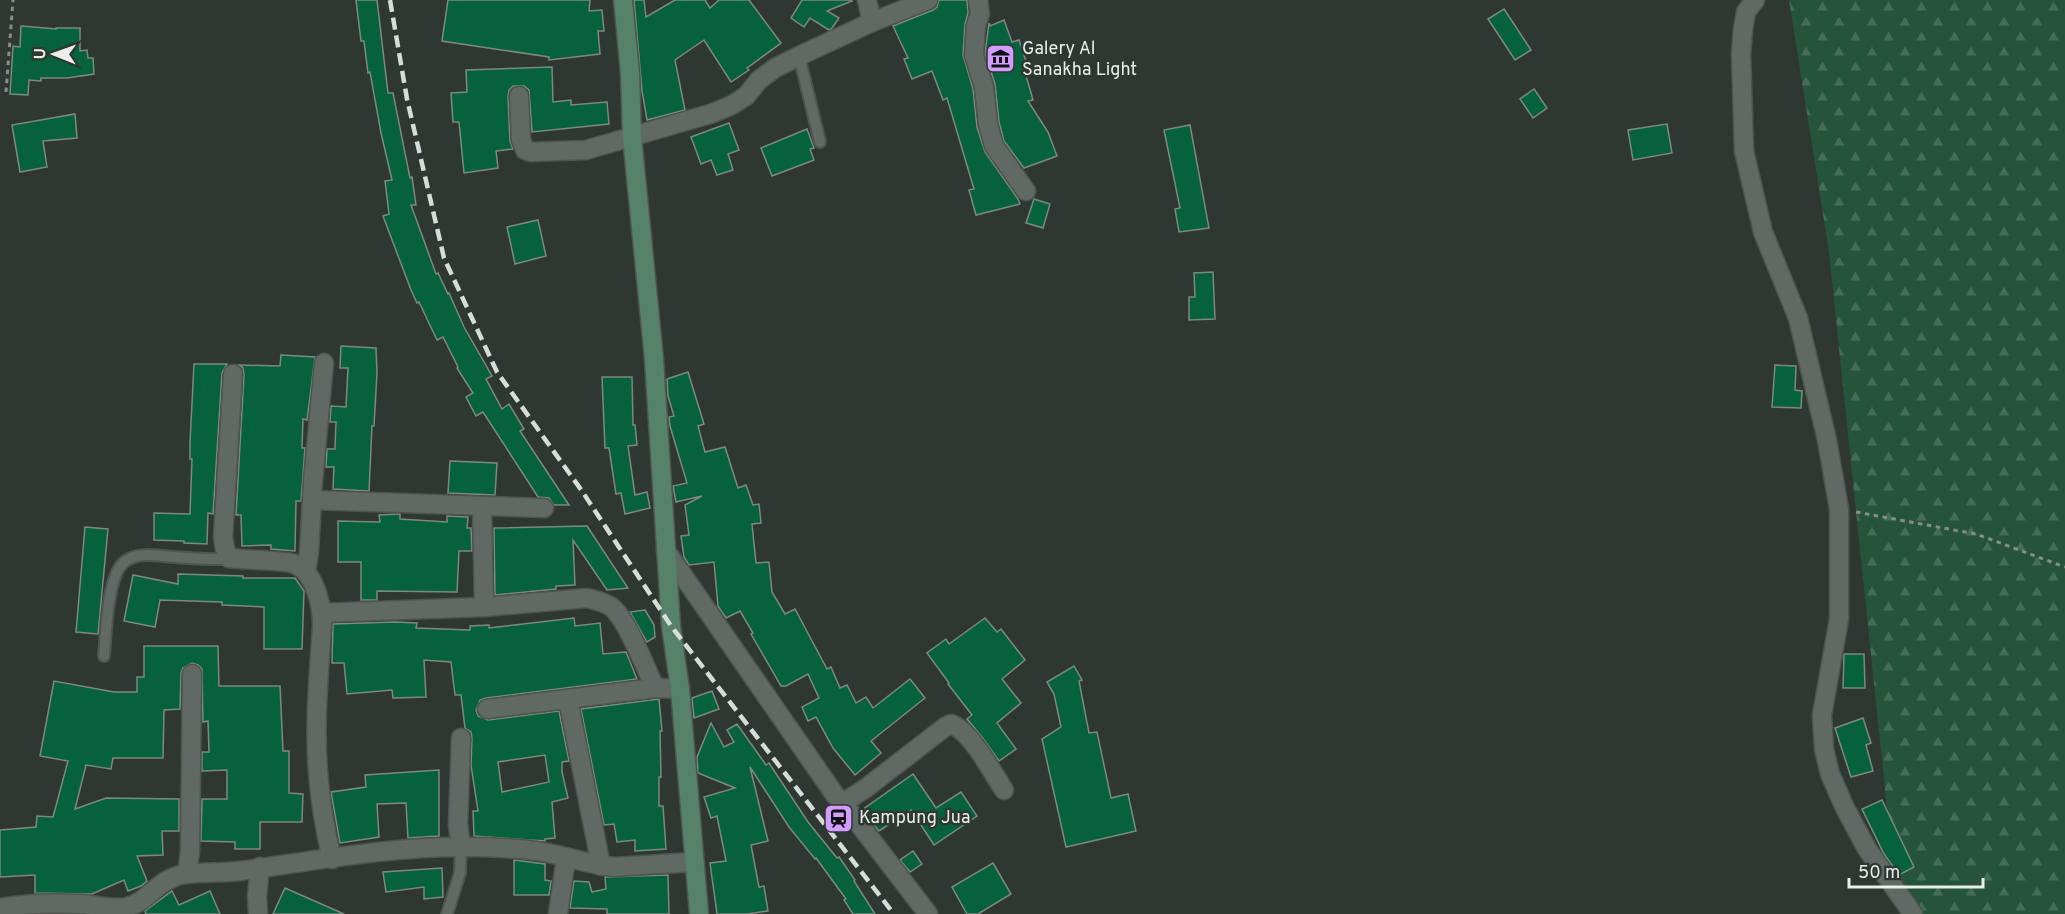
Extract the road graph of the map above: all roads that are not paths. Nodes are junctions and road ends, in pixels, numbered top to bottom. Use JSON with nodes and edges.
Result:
{"nodes":[{"id":1,"x":623,"y":0,"type":"edge"},
{"id":2,"x":867,"y":0,"type":"edge"},
{"id":3,"x":928,"y":0,"type":"edge"},
{"id":4,"x":978,"y":0,"type":"edge"},
{"id":5,"x":1755,"y":0,"type":"edge"},
{"id":6,"x":872,"y":22,"type":"junction"},
{"id":7,"x":799,"y":56,"type":"junction"},
{"id":8,"x":519,"y":96,"type":"dead end"},
{"id":9,"x":632,"y":137,"type":"junction"},
{"id":10,"x":820,"y":142,"type":"dead end"},
{"id":11,"x":1026,"y":191,"type":"dead end"},
{"id":12,"x":324,"y":363,"type":"dead end"},
{"id":13,"x":234,"y":374,"type":"dead end"},
{"id":14,"x":312,"y":500,"type":"junction"},
{"id":15,"x":482,"y":506,"type":"junction"},
{"id":16,"x":544,"y":508,"type":"dead end"},
{"id":17,"x":666,"y":551,"type":"junction"},
{"id":18,"x":229,"y":558,"type":"junction"},
{"id":19,"x":306,"y":572,"type":"junction"},
{"id":20,"x":484,"y":607,"type":"junction"},
{"id":21,"x":322,"y":613,"type":"junction"},
{"id":22,"x":104,"y":656,"type":"dead end"},
{"id":23,"x":192,"y":674,"type":"dead end"},
{"id":24,"x":655,"y":688,"type":"junction"},
{"id":25,"x":680,"y":689,"type":"junction"},
{"id":26,"x":568,"y":699,"type":"junction"},
{"id":27,"x":487,"y":709,"type":"dead end"},
{"id":28,"x":461,"y":738,"type":"dead end"},
{"id":29,"x":1004,"y":790,"type":"dead end"},
{"id":30,"x":843,"y":803,"type":"junction"},
{"id":31,"x":461,"y":847,"type":"junction"},
{"id":32,"x":566,"y":858,"type":"junction"},
{"id":33,"x":332,"y":859,"type":"junction"},
{"id":34,"x":694,"y":862,"type":"junction"},
{"id":35,"x":601,"y":866,"type":"junction"},
{"id":36,"x":260,"y":867,"type":"junction"},
{"id":37,"x":187,"y":874,"type":"junction"},
{"id":38,"x":0,"y":908,"type":"edge"},
{"id":39,"x":258,"y":914,"type":"edge"},
{"id":40,"x":447,"y":914,"type":"edge"},
{"id":41,"x":558,"y":914,"type":"edge"},
{"id":42,"x":699,"y":914,"type":"edge"},
{"id":43,"x":928,"y":914,"type":"edge"},
{"id":44,"x":1913,"y":914,"type":"edge"}],
"edges":[{"from":1,"to":9,"type":"street"},
{"from":2,"to":6,"type":"street"},
{"from":3,"to":6,"type":"street"},
{"from":4,"to":11,"type":"street"},
{"from":5,"to":44,"type":"street"},
{"from":6,"to":7,"type":"street"},
{"from":7,"to":9,"type":"street"},
{"from":7,"to":10,"type":"lane"},
{"from":8,"to":9,"type":"street"},
{"from":9,"to":17,"type":"street"},
{"from":12,"to":14,"type":"street"},
{"from":13,"to":18,"type":"street"},
{"from":14,"to":15,"type":"street"},
{"from":14,"to":19,"type":"street"},
{"from":15,"to":16,"type":"street"},
{"from":15,"to":20,"type":"street"},
{"from":17,"to":25,"type":"street"},
{"from":17,"to":30,"type":"street"},
{"from":18,"to":19,"type":"street"},
{"from":18,"to":22,"type":"lane"},
{"from":19,"to":21,"type":"street"},
{"from":20,"to":21,"type":"street"},
{"from":20,"to":24,"type":"street"},
{"from":21,"to":33,"type":"street"},
{"from":23,"to":37,"type":"street"},
{"from":24,"to":25,"type":"street"},
{"from":24,"to":26,"type":"street"},
{"from":25,"to":34,"type":"street"},
{"from":26,"to":27,"type":"street"},
{"from":26,"to":35,"type":"street"},
{"from":28,"to":31,"type":"street"},
{"from":29,"to":30,"type":"street"},
{"from":30,"to":43,"type":"street"},
{"from":31,"to":32,"type":"street"},
{"from":31,"to":33,"type":"street"},
{"from":31,"to":40,"type":"lane"},
{"from":32,"to":35,"type":"street"},
{"from":32,"to":41,"type":"street"},
{"from":33,"to":36,"type":"street"},
{"from":34,"to":35,"type":"street"},
{"from":34,"to":42,"type":"street"},
{"from":36,"to":37,"type":"street"},
{"from":36,"to":39,"type":"street"},
{"from":37,"to":38,"type":"street"}]}
